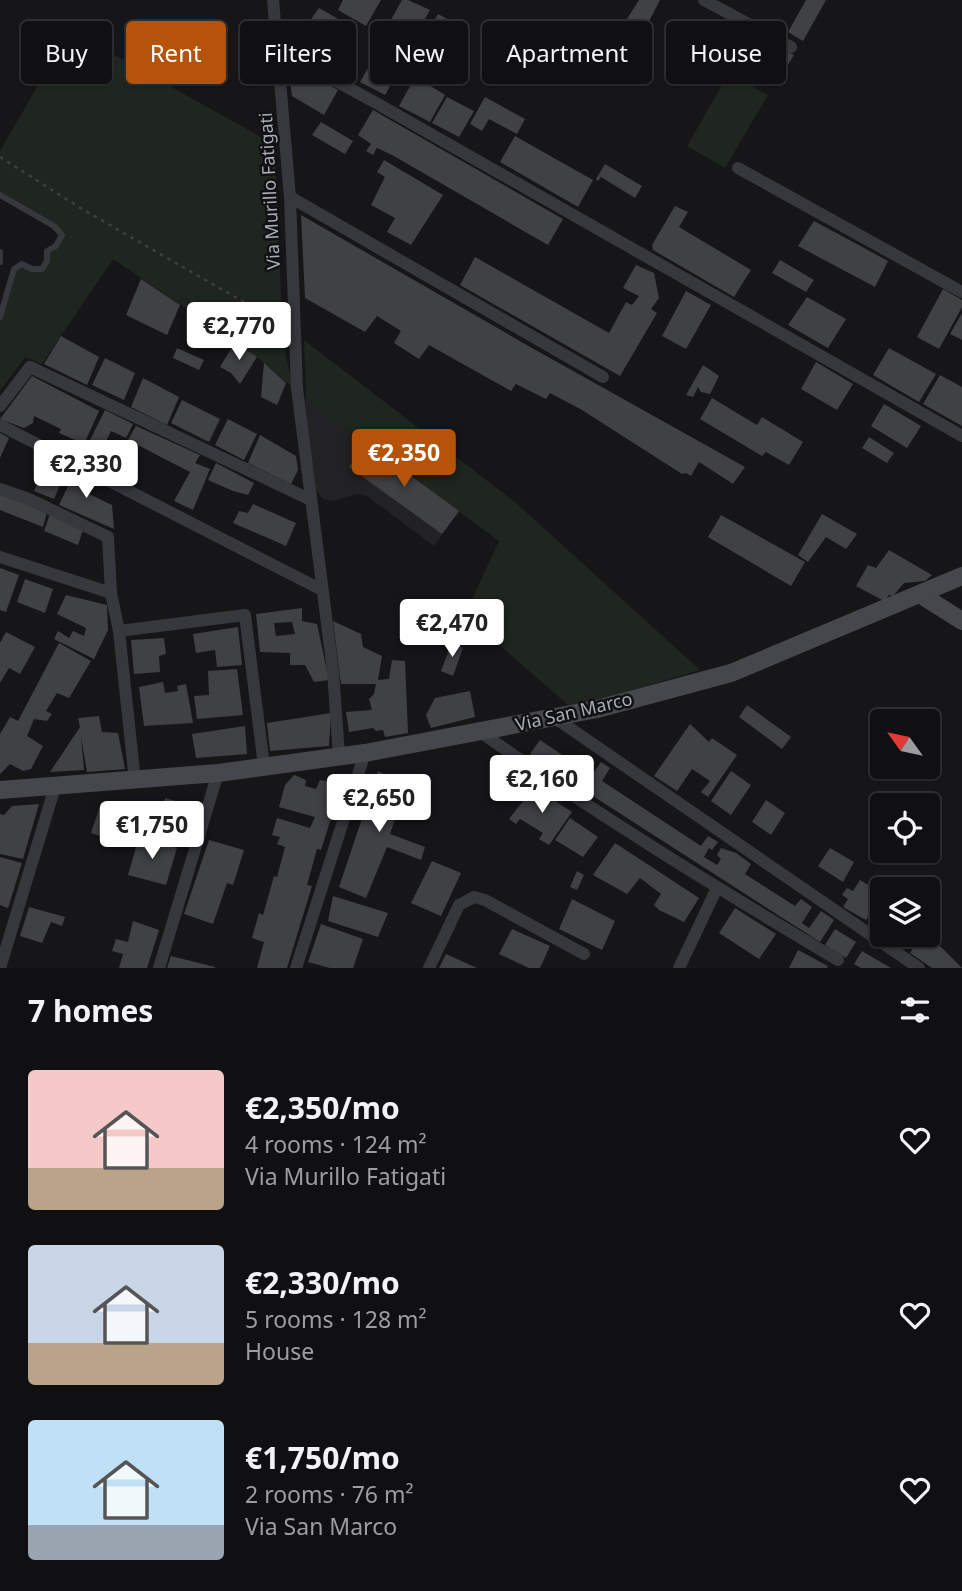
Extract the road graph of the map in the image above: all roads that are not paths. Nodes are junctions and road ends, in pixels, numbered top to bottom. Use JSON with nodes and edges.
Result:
{"nodes":[{"id":1,"x":273,"y":0,"type":"edge"},
{"id":2,"x":705,"y":0,"type":"edge"},
{"id":3,"x":276,"y":21,"type":"edge"},
{"id":4,"x":790,"y":47,"type":"dead end"},
{"id":5,"x":282,"y":84,"type":"edge"},
{"id":6,"x":341,"y":84,"type":"edge"},
{"id":7,"x":738,"y":168,"type":"dead end"},
{"id":8,"x":0,"y":195,"type":"edge"},
{"id":9,"x":290,"y":197,"type":"junction"},
{"id":10,"x":0,"y":252,"type":"edge"},
{"id":11,"x":0,"y":262,"type":"edge"},
{"id":12,"x":962,"y":292,"type":"edge"},
{"id":13,"x":0,"y":317,"type":"edge"},
{"id":14,"x":603,"y":377,"type":"dead end"},
{"id":15,"x":0,"y":406,"type":"edge"},
{"id":16,"x":0,"y":425,"type":"edge"},
{"id":17,"x":962,"y":436,"type":"edge"},
{"id":18,"x":0,"y":489,"type":"edge"},
{"id":19,"x":309,"y":499,"type":"junction"},
{"id":20,"x":0,"y":557,"type":"edge"},
{"id":21,"x":962,"y":576,"type":"edge"},
{"id":22,"x":322,"y":590,"type":"junction"},
{"id":23,"x":111,"y":593,"type":"junction"},
{"id":24,"x":921,"y":594,"type":"junction"},
{"id":25,"x":962,"y":621,"type":"edge"},
{"id":26,"x":119,"y":631,"type":"junction"},
{"id":27,"x":555,"y":718,"type":"junction"},
{"id":28,"x":481,"y":733,"type":"junction"},
{"id":29,"x":365,"y":753,"type":"junction"},
{"id":30,"x":339,"y":756,"type":"junction"},
{"id":31,"x":264,"y":766,"type":"junction"},
{"id":32,"x":218,"y":773,"type":"junction"},
{"id":33,"x":135,"y":780,"type":"junction"},
{"id":34,"x":55,"y":787,"type":"junction"},
{"id":35,"x":0,"y":790,"type":"edge"},
{"id":36,"x":717,"y":888,"type":"junction"},
{"id":37,"x":584,"y":954,"type":"dead end"},
{"id":38,"x":838,"y":960,"type":"dead end"},
{"id":39,"x":0,"y":968,"type":"edge"},
{"id":40,"x":159,"y":968,"type":"edge"},
{"id":41,"x":296,"y":968,"type":"edge"},
{"id":42,"x":429,"y":968,"type":"edge"},
{"id":43,"x":679,"y":968,"type":"edge"},
{"id":44,"x":919,"y":968,"type":"edge"}],
"edges":[{"from":1,"to":3,"type":"street","name":"Via Murillo Fatigati"},
{"from":2,"to":4,"type":"street"},
{"from":5,"to":9,"type":"street","name":"Via Murillo Fatigati"},
{"from":6,"to":17,"type":"street"},
{"from":7,"to":12,"type":"street"},
{"from":8,"to":13,"type":"lane"},
{"from":9,"to":14,"type":"street"},
{"from":9,"to":19,"type":"street","name":"Via Murillo Fatigati"},
{"from":10,"to":11,"type":"lane"},
{"from":15,"to":19,"type":"street"},
{"from":16,"to":22,"type":"street"},
{"from":18,"to":23,"type":"street"},
{"from":19,"to":22,"type":"street","name":"Via Murillo Fatigati"},
{"from":20,"to":23,"type":"street"},
{"from":21,"to":24,"type":"main road","name":"Via San Marco"},
{"from":22,"to":30,"type":"street","name":"Via Murillo Fatigati"},
{"from":23,"to":26,"type":"street"},
{"from":24,"to":25,"type":"main road"},
{"from":24,"to":27,"type":"main road","name":"Via San Marco"},
{"from":26,"to":31,"type":"street"},
{"from":26,"to":33,"type":"street"},
{"from":27,"to":28,"type":"main road","name":"Via San Marco"},
{"from":27,"to":44,"type":"street"},
{"from":28,"to":29,"type":"main road","name":"Via San Marco"},
{"from":28,"to":36,"type":"street"},
{"from":29,"to":30,"type":"main road","name":"Via San Marco"},
{"from":29,"to":41,"type":"street"},
{"from":30,"to":31,"type":"main road","name":"Via San Marco"},
{"from":31,"to":32,"type":"main road","name":"Via San Marco"},
{"from":32,"to":33,"type":"main road","name":"Via San Marco"},
{"from":32,"to":40,"type":"street"},
{"from":33,"to":34,"type":"main road","name":"Via San Marco"},
{"from":34,"to":35,"type":"main road","name":"Via San Marco"},
{"from":34,"to":39,"type":"street"},
{"from":36,"to":38,"type":"street"},
{"from":36,"to":43,"type":"street"},
{"from":37,"to":42,"type":"street"}]}
